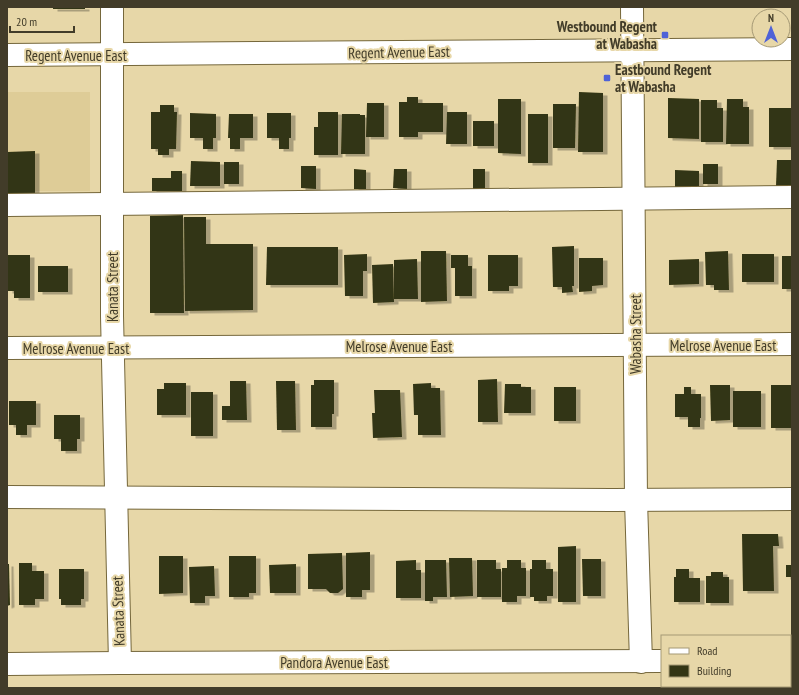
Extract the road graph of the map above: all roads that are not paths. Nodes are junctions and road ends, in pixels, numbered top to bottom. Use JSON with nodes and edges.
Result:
{"nodes":[{"id":1,"x":112,"y":7,"type":"edge"},
{"id":2,"x":632,"y":7,"type":"edge"},
{"id":3,"x":792,"y":49,"type":"edge"},
{"id":4,"x":633,"y":50,"type":"junction"},
{"id":5,"x":112,"y":54,"type":"junction"},
{"id":6,"x":7,"y":55,"type":"edge"},
{"id":7,"x":634,"y":197,"type":"junction"},
{"id":8,"x":792,"y":197,"type":"edge"},
{"id":9,"x":112,"y":204,"type":"junction"},
{"id":10,"x":7,"y":205,"type":"edge"},
{"id":11,"x":792,"y":344,"type":"edge"},
{"id":12,"x":635,"y":345,"type":"junction"},
{"id":13,"x":7,"y":348,"type":"edge"},
{"id":14,"x":113,"y":348,"type":"junction"},
{"id":15,"x":7,"y":497,"type":"edge"},
{"id":16,"x":115,"y":497,"type":"junction"},
{"id":17,"x":792,"y":499,"type":"edge"},
{"id":18,"x":636,"y":500,"type":"junction"},
{"id":19,"x":661,"y":661,"type":"edge"},
{"id":20,"x":641,"y":662,"type":"junction"},
{"id":21,"x":120,"y":663,"type":"junction"},
{"id":22,"x":7,"y":664,"type":"edge"}],
"edges":[{"from":1,"to":5,"type":"street","name":"Kanata Street"},
{"from":2,"to":4,"type":"street","name":"Wabasha Street"},
{"from":3,"to":4,"type":"street","name":"Regent Avenue East"},
{"from":4,"to":5,"type":"street","name":"Regent Avenue East"},
{"from":4,"to":7,"type":"street","name":"Wabasha Street"},
{"from":5,"to":6,"type":"street","name":"Regent Avenue East"},
{"from":5,"to":9,"type":"street","name":"Kanata Street"},
{"from":7,"to":8,"type":"street"},
{"from":7,"to":9,"type":"street"},
{"from":7,"to":12,"type":"street","name":"Wabasha Street"},
{"from":9,"to":10,"type":"street"},
{"from":9,"to":14,"type":"street","name":"Kanata Street"},
{"from":11,"to":12,"type":"street","name":"Melrose Avenue East"},
{"from":12,"to":14,"type":"street","name":"Melrose Avenue East"},
{"from":12,"to":18,"type":"street","name":"Wabasha Street"},
{"from":13,"to":14,"type":"street","name":"Melrose Avenue East"},
{"from":14,"to":16,"type":"street","name":"Kanata Street"},
{"from":15,"to":16,"type":"street"},
{"from":16,"to":18,"type":"street"},
{"from":16,"to":21,"type":"street","name":"Kanata Street"},
{"from":17,"to":18,"type":"street"},
{"from":18,"to":20,"type":"street","name":"Wabasha Street"},
{"from":19,"to":20,"type":"street","name":"Pandora Avenue East"},
{"from":20,"to":21,"type":"street","name":"Pandora Avenue East"},
{"from":21,"to":22,"type":"street","name":"Pandora Avenue East"}]}
